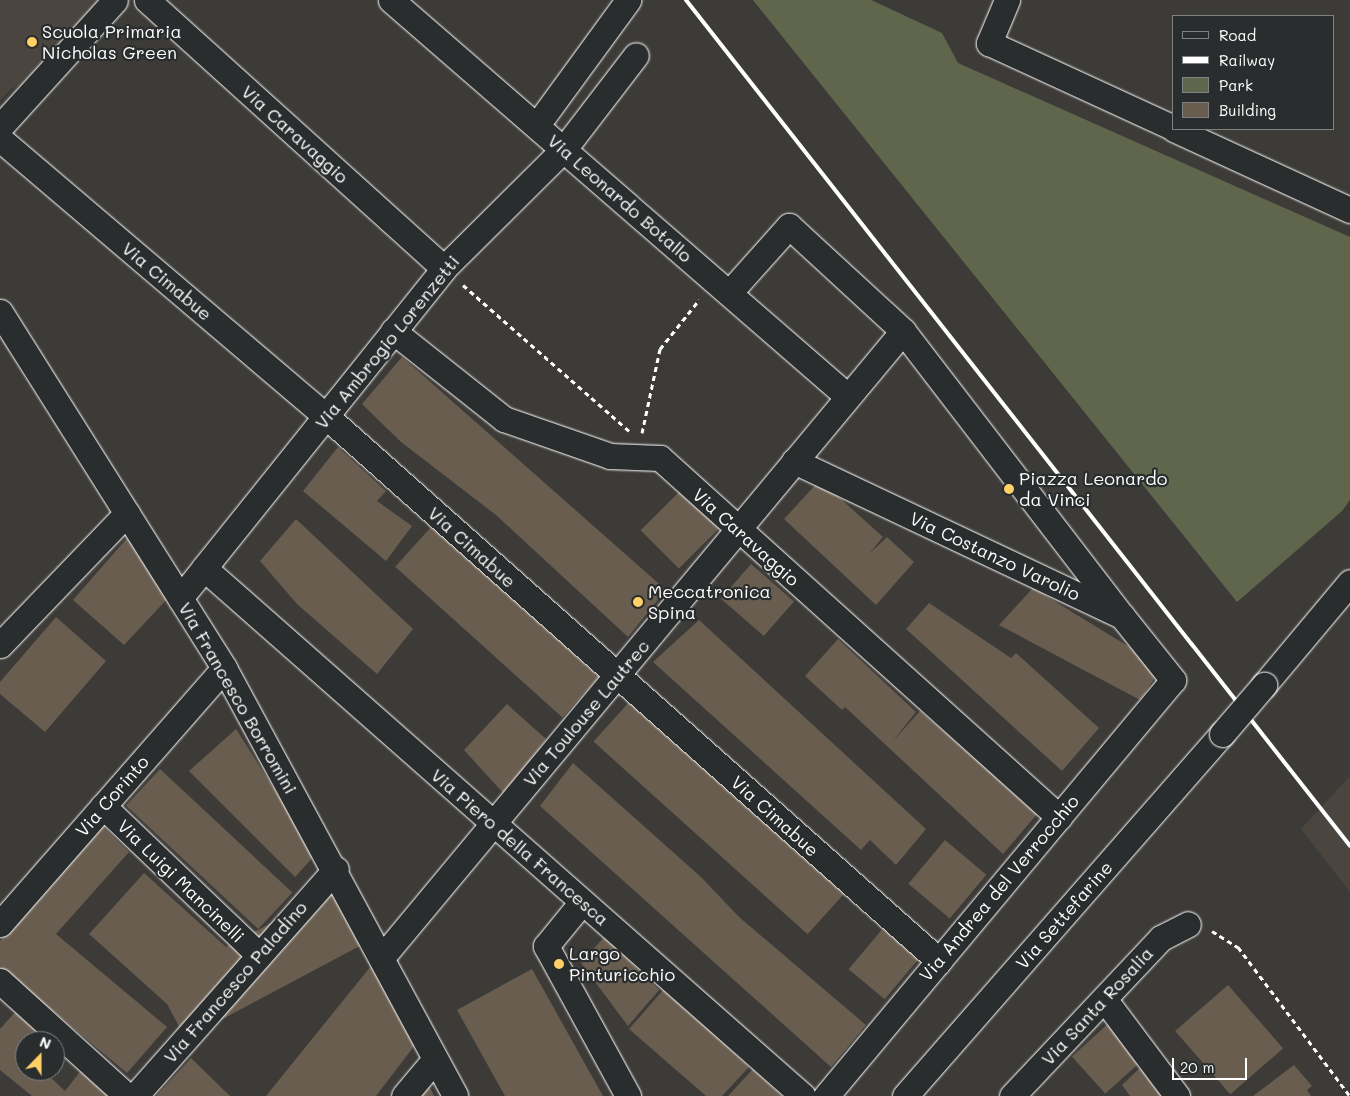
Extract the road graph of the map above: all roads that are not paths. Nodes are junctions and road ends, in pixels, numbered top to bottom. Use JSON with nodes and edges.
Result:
{"nodes":[{"id":1,"x":115,"y":0,"type":"edge"},
{"id":2,"x":146,"y":0,"type":"edge"},
{"id":3,"x":392,"y":0,"type":"edge"},
{"id":4,"x":628,"y":0,"type":"edge"},
{"id":5,"x":1006,"y":0,"type":"edge"},
{"id":6,"x":636,"y":55,"type":"dead end"},
{"id":7,"x":537,"y":125,"type":"junction"},
{"id":8,"x":0,"y":127,"type":"edge"},
{"id":9,"x":1172,"y":128,"type":"edge"},
{"id":10,"x":1176,"y":130,"type":"edge"},
{"id":11,"x":0,"y":140,"type":"edge"},
{"id":12,"x":564,"y":149,"type":"junction"},
{"id":13,"x":1350,"y":210,"type":"edge"},
{"id":14,"x":444,"y":268,"type":"junction"},
{"id":15,"x":722,"y":287,"type":"junction"},
{"id":16,"x":0,"y":312,"type":"edge"},
{"id":17,"x":393,"y":331,"type":"junction"},
{"id":18,"x":903,"y":331,"type":"junction"},
{"id":19,"x":848,"y":396,"type":"junction"},
{"id":20,"x":327,"y":417,"type":"junction"},
{"id":21,"x":794,"y":461,"type":"junction"},
{"id":22,"x":127,"y":513,"type":"junction"},
{"id":23,"x":738,"y":531,"type":"junction"},
{"id":24,"x":204,"y":568,"type":"junction"},
{"id":25,"x":1350,"y":582,"type":"edge"},
{"id":26,"x":180,"y":598,"type":"junction"},
{"id":27,"x":1122,"y":616,"type":"junction"},
{"id":28,"x":3,"y":633,"type":"edge"},
{"id":29,"x":224,"y":668,"type":"junction"},
{"id":30,"x":616,"y":675,"type":"junction"},
{"id":31,"x":1173,"y":680,"type":"joint"},
{"id":32,"x":103,"y":806,"type":"junction"},
{"id":33,"x":1059,"y":817,"type":"junction"},
{"id":34,"x":493,"y":824,"type":"junction"},
{"id":35,"x":336,"y":869,"type":"junction"},
{"id":36,"x":582,"y":902,"type":"junction"},
{"id":37,"x":0,"y":924,"type":"edge"},
{"id":38,"x":1188,"y":924,"type":"road end"},
{"id":39,"x":259,"y":955,"type":"junction"},
{"id":40,"x":384,"y":956,"type":"junction"},
{"id":41,"x":939,"y":961,"type":"junction"},
{"id":42,"x":0,"y":981,"type":"edge"},
{"id":43,"x":1105,"y":1000,"type":"junction"},
{"id":44,"x":435,"y":1059,"type":"junction"},
{"id":45,"x":127,"y":1096,"type":"edge"},
{"id":46,"x":135,"y":1096,"type":"edge"},
{"id":47,"x":404,"y":1096,"type":"edge"},
{"id":48,"x":455,"y":1096,"type":"edge"},
{"id":49,"x":628,"y":1096,"type":"edge"},
{"id":50,"x":803,"y":1096,"type":"edge"},
{"id":51,"x":826,"y":1096,"type":"edge"},
{"id":52,"x":906,"y":1096,"type":"edge"},
{"id":53,"x":1012,"y":1096,"type":"edge"},
{"id":54,"x":1177,"y":1096,"type":"edge"}],
"edges":[{"from":1,"to":8,"type":"street"},
{"from":2,"to":14,"type":"street","name":"Via Caravaggio"},
{"from":3,"to":7,"type":"street","name":"Via Leonardo Botallo"},
{"from":4,"to":7,"type":"street"},
{"from":5,"to":9,"type":"street"},
{"from":6,"to":12,"type":"street","name":"Via Ambrogio Lorenzetti"},
{"from":7,"to":12,"type":"street","name":"Via Leonardo Botallo"},
{"from":10,"to":13,"type":"street"},
{"from":11,"to":20,"type":"street","name":"Via Cimabue"},
{"from":12,"to":14,"type":"street","name":"Via Ambrogio Lorenzetti"},
{"from":12,"to":15,"type":"street","name":"Via Leonardo Botallo"},
{"from":14,"to":17,"type":"street","name":"Via Ambrogio Lorenzetti"},
{"from":15,"to":18,"type":"street"},
{"from":15,"to":19,"type":"street","name":"Via Leonardo Botallo"},
{"from":16,"to":22,"type":"street","name":"Via Francesco Borromini"},
{"from":17,"to":20,"type":"street","name":"Via Ambrogio Lorenzetti"},
{"from":17,"to":23,"type":"street","name":"Via Caravaggio"},
{"from":18,"to":19,"type":"street","name":"Via Toulouse Lautrec"},
{"from":18,"to":27,"type":"street"},
{"from":19,"to":21,"type":"street","name":"Via Toulouse Lautrec"},
{"from":20,"to":24,"type":"street","name":"Via Ambrogio Lorenzetti"},
{"from":20,"to":30,"type":"street","name":"Via Cimabue"},
{"from":21,"to":23,"type":"street","name":"Via Toulouse Lautrec"},
{"from":21,"to":27,"type":"street","name":"Via Costanzo Varolio"},
{"from":22,"to":26,"type":"street","name":"Via Francesco Borromini"},
{"from":22,"to":28,"type":"street"},
{"from":23,"to":30,"type":"street","name":"Via Toulouse Lautrec"},
{"from":23,"to":33,"type":"street","name":"Via Caravaggio"},
{"from":24,"to":26,"type":"street","name":"Via Ambrogio Lorenzetti"},
{"from":24,"to":34,"type":"street","name":"Via Piero della Francesca"},
{"from":25,"to":52,"type":"street","name":"Via Settefarine","bridge":true},
{"from":26,"to":29,"type":"street","name":"Via Francesco Borromini"},
{"from":27,"to":31,"type":"street","name":"Via Costanzo Varolio"},
{"from":29,"to":32,"type":"street","name":"Via Corinto"},
{"from":29,"to":35,"type":"street","name":"Via Francesco Borromini"},
{"from":30,"to":34,"type":"street","name":"Via Toulouse Lautrec"},
{"from":30,"to":41,"type":"street","name":"Via Cimabue"},
{"from":31,"to":33,"type":"street","name":"Via Andrea del Verrocchio"},
{"from":32,"to":37,"type":"street","name":"Via Corinto"},
{"from":32,"to":39,"type":"street","name":"Via Luigi Mancinelli"},
{"from":33,"to":41,"type":"street","name":"Via Andrea del Verrocchio"},
{"from":34,"to":36,"type":"street","name":"Via Piero della Francesca"},
{"from":34,"to":40,"type":"street","name":"Via Toulouse Lautrec"},
{"from":35,"to":39,"type":"street","name":"Via Francesco Paladino"},
{"from":35,"to":40,"type":"street","name":"Via Francesco Borromini"},
{"from":36,"to":49,"type":"street"},
{"from":36,"to":50,"type":"street","name":"Via Piero della Francesca"},
{"from":38,"to":43,"type":"street","name":"Via Santa Rosalia"},
{"from":39,"to":46,"type":"street","name":"Via Francesco Paladino"},
{"from":40,"to":44,"type":"street","name":"Via Francesco Borromini"},
{"from":41,"to":51,"type":"street","name":"Via Andrea del Verrocchio"},
{"from":42,"to":45,"type":"street"},
{"from":43,"to":53,"type":"street","name":"Via Santa Rosalia"},
{"from":43,"to":54,"type":"street"},
{"from":44,"to":47,"type":"street"},
{"from":44,"to":48,"type":"street","name":"Via Francesco Borromini"}]}
